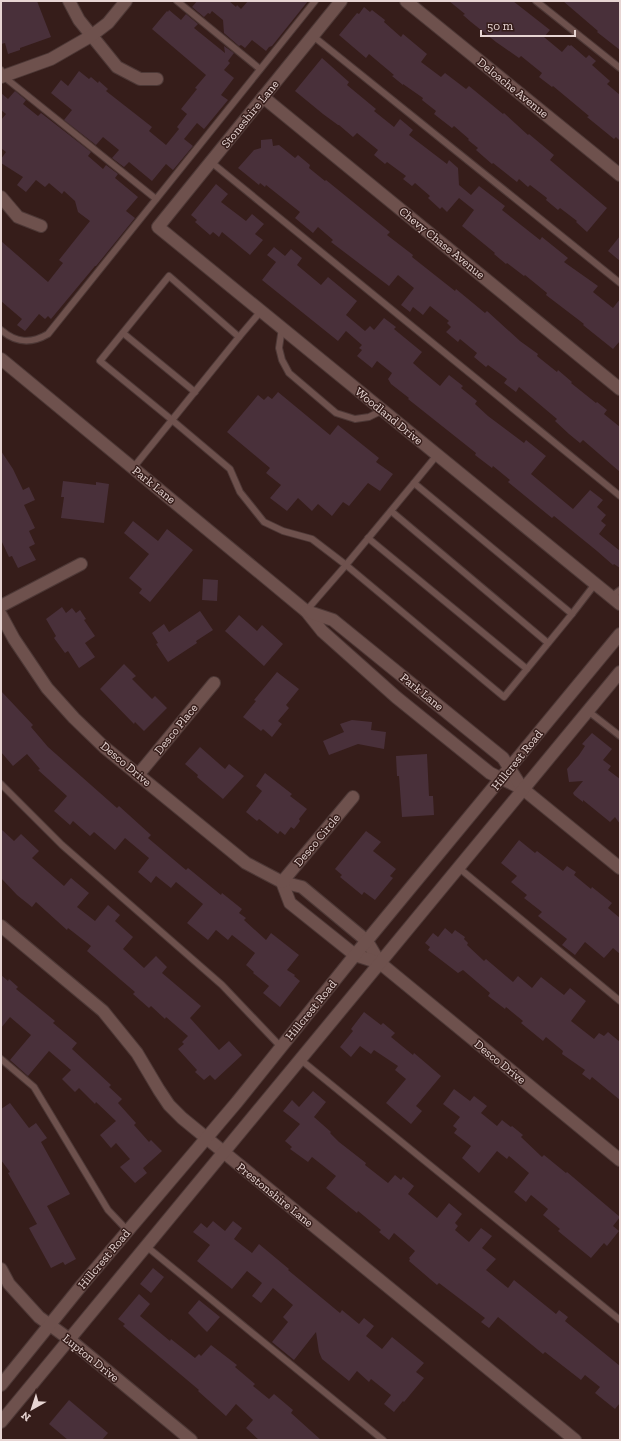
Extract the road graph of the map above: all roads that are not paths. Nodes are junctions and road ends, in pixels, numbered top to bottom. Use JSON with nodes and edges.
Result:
{"nodes":[{"id":1,"x":69,"y":1,"type":"edge"},
{"id":2,"x":126,"y":1,"type":"edge"},
{"id":3,"x":177,"y":1,"type":"edge"},
{"id":4,"x":315,"y":1,"type":"edge"},
{"id":5,"x":341,"y":1,"type":"edge"},
{"id":6,"x":406,"y":1,"type":"edge"},
{"id":7,"x":536,"y":1,"type":"edge"},
{"id":8,"x":91,"y":36,"type":"junction"},
{"id":9,"x":312,"y":36,"type":"junction"},
{"id":10,"x":620,"y":68,"type":"edge"},
{"id":11,"x":260,"y":69,"type":"junction"},
{"id":12,"x":2,"y":74,"type":"edge"},
{"id":13,"x":157,"y":79,"type":"dead end"},
{"id":14,"x":263,"y":97,"type":"junction"},
{"id":15,"x":211,"y":162,"type":"junction"},
{"id":16,"x":620,"y":175,"type":"edge"},
{"id":17,"x":1,"y":196,"type":"edge"},
{"id":18,"x":156,"y":199,"type":"junction"},
{"id":19,"x":41,"y":226,"type":"dead end"},
{"id":20,"x":158,"y":227,"type":"joint"},
{"id":21,"x":620,"y":283,"type":"edge"},
{"id":22,"x":261,"y":311,"type":"junction"},
{"id":23,"x":282,"y":328,"type":"junction"},
{"id":24,"x":1,"y":330,"type":"edge"},
{"id":25,"x":123,"y":333,"type":"junction"},
{"id":26,"x":239,"y":337,"type":"junction"},
{"id":27,"x":1,"y":359,"type":"edge"},
{"id":28,"x":620,"y":389,"type":"edge"},
{"id":29,"x":195,"y":392,"type":"junction"},
{"id":30,"x":383,"y":410,"type":"junction"},
{"id":31,"x":172,"y":420,"type":"junction"},
{"id":32,"x":437,"y":455,"type":"junction"},
{"id":33,"x":133,"y":468,"type":"junction"},
{"id":34,"x":414,"y":482,"type":"junction"},
{"id":35,"x":620,"y":496,"type":"edge"},
{"id":36,"x":390,"y":511,"type":"junction"},
{"id":37,"x":368,"y":538,"type":"junction"},
{"id":38,"x":81,"y":564,"type":"dead end"},
{"id":39,"x":346,"y":565,"type":"junction"},
{"id":40,"x":595,"y":584,"type":"junction"},
{"id":41,"x":617,"y":597,"type":"edge"},
{"id":42,"x":1,"y":606,"type":"edge"},
{"id":43,"x":306,"y":611,"type":"junction"},
{"id":44,"x":572,"y":614,"type":"junction"},
{"id":45,"x":1,"y":615,"type":"edge"},
{"id":46,"x":620,"y":634,"type":"edge"},
{"id":47,"x":548,"y":643,"type":"junction"},
{"id":48,"x":527,"y":669,"type":"junction"},
{"id":49,"x":620,"y":672,"type":"edge"},
{"id":50,"x":214,"y":683,"type":"dead end"},
{"id":51,"x":588,"y":711,"type":"junction"},
{"id":52,"x":620,"y":736,"type":"edge"},
{"id":53,"x":509,"y":768,"type":"junction"},
{"id":54,"x":138,"y":775,"type":"junction"},
{"id":55,"x":501,"y":778,"type":"junction"},
{"id":56,"x":1,"y":784,"type":"edge"},
{"id":57,"x":523,"y":789,"type":"junction"},
{"id":58,"x":353,"y":797,"type":"dead end"},
{"id":59,"x":459,"y":868,"type":"junction"},
{"id":60,"x":620,"y":868,"type":"edge"},
{"id":61,"x":282,"y":882,"type":"junction"},
{"id":62,"x":1,"y":926,"type":"edge"},
{"id":63,"x":367,"y":941,"type":"junction"},
{"id":64,"x":355,"y":955,"type":"junction"},
{"id":65,"x":380,"y":963,"type":"junction"},
{"id":66,"x":620,"y":1001,"type":"edge"},
{"id":67,"x":281,"y":1047,"type":"junction"},
{"id":68,"x":1,"y":1059,"type":"edge"},
{"id":69,"x":301,"y":1060,"type":"junction"},
{"id":70,"x":205,"y":1138,"type":"junction"},
{"id":71,"x":223,"y":1152,"type":"junction"},
{"id":72,"x":620,"y":1160,"type":"edge"},
{"id":73,"x":128,"y":1231,"type":"junction"},
{"id":74,"x":146,"y":1246,"type":"junction"},
{"id":75,"x":1,"y":1269,"type":"edge"},
{"id":76,"x":620,"y":1320,"type":"edge"},
{"id":77,"x":50,"y":1325,"type":"junction"},
{"id":78,"x":69,"y":1339,"type":"junction"},
{"id":79,"x":1,"y":1385,"type":"edge"},
{"id":80,"x":1,"y":1422,"type":"edge"},
{"id":81,"x":191,"y":1440,"type":"edge"},
{"id":82,"x":383,"y":1440,"type":"edge"},
{"id":83,"x":574,"y":1440,"type":"edge"}],
"edges":[{"from":1,"to":8,"type":"street"},
{"from":2,"to":8,"type":"street"},
{"from":3,"to":11,"type":"lane"},
{"from":4,"to":11,"type":"lane"},
{"from":5,"to":9,"type":"street","name":"Stoneshire Lane"},
{"from":6,"to":16,"type":"street","name":"Deloache Avenue"},
{"from":7,"to":10,"type":"lane"},
{"from":8,"to":12,"type":"street"},
{"from":8,"to":13,"type":"street"},
{"from":9,"to":14,"type":"street","name":"Stoneshire Lane"},
{"from":9,"to":21,"type":"lane"},
{"from":11,"to":18,"type":"lane"},
{"from":12,"to":18,"type":"lane"},
{"from":14,"to":15,"type":"street","name":"Stoneshire Lane"},
{"from":14,"to":28,"type":"street","name":"Chevy Chase Avenue"},
{"from":15,"to":20,"type":"street","name":"Stoneshire Lane"},
{"from":15,"to":35,"type":"lane"},
{"from":17,"to":19,"type":"street"},
{"from":18,"to":24,"type":"lane"},
{"from":20,"to":22,"type":"street","name":"Woodland Drive"},
{"from":22,"to":23,"type":"street","name":"Woodland Drive"},
{"from":22,"to":26,"type":"lane"},
{"from":23,"to":30,"type":"street","name":"Woodland Drive"},
{"from":23,"to":30,"type":"lane"},
{"from":25,"to":26,"type":"lane"},
{"from":25,"to":29,"type":"lane"},
{"from":25,"to":31,"type":"lane"},
{"from":26,"to":29,"type":"lane"},
{"from":27,"to":33,"type":"street","name":"Park Lane"},
{"from":29,"to":31,"type":"lane"},
{"from":30,"to":32,"type":"street","name":"Woodland Drive"},
{"from":31,"to":33,"type":"lane"},
{"from":31,"to":39,"type":"lane"},
{"from":32,"to":34,"type":"lane"},
{"from":32,"to":40,"type":"street","name":"Woodland Drive"},
{"from":33,"to":43,"type":"street","name":"Park Lane"},
{"from":34,"to":36,"type":"lane"},
{"from":34,"to":44,"type":"lane"},
{"from":36,"to":37,"type":"lane"},
{"from":36,"to":47,"type":"lane"},
{"from":37,"to":39,"type":"lane"},
{"from":37,"to":48,"type":"lane"},
{"from":38,"to":42,"type":"street"},
{"from":39,"to":43,"type":"lane"},
{"from":39,"to":48,"type":"lane"},
{"from":40,"to":41,"type":"street","name":"Woodland Drive"},
{"from":40,"to":44,"type":"lane"},
{"from":43,"to":53,"type":"street","name":"Park Lane"},
{"from":43,"to":55,"type":"street","name":"Park Lane"},
{"from":44,"to":47,"type":"lane"},
{"from":45,"to":54,"type":"street","name":"Desco Drive"},
{"from":46,"to":53,"type":"street","name":"Hillcrest Road"},
{"from":47,"to":48,"type":"lane"},
{"from":49,"to":51,"type":"street","name":"Hillcrest Road"},
{"from":50,"to":54,"type":"street","name":"Desco Place"},
{"from":51,"to":52,"type":"lane"},
{"from":51,"to":57,"type":"street","name":"Hillcrest Road"},
{"from":53,"to":55,"type":"street","name":"Hillcrest Road"},
{"from":53,"to":57,"type":"street","name":"Park Lane"},
{"from":54,"to":61,"type":"street","name":"Desco Drive"},
{"from":55,"to":57,"type":"street","name":"Park Lane"},
{"from":55,"to":63,"type":"street","name":"Hillcrest Road"},
{"from":56,"to":67,"type":"lane"},
{"from":57,"to":59,"type":"street","name":"Hillcrest Road"},
{"from":57,"to":60,"type":"street","name":"Park Lane"},
{"from":58,"to":61,"type":"street","name":"Desco Circle"},
{"from":59,"to":65,"type":"street","name":"Hillcrest Road"},
{"from":59,"to":66,"type":"lane"},
{"from":61,"to":63,"type":"street","name":"Desco Drive"},
{"from":61,"to":64,"type":"street","name":"Desco Drive"},
{"from":62,"to":70,"type":"street","name":"Prestonshire Lane"},
{"from":63,"to":64,"type":"street","name":"Hillcrest Road"},
{"from":63,"to":65,"type":"street","name":"Desco Drive"},
{"from":64,"to":65,"type":"street","name":"Desco Drive"},
{"from":64,"to":67,"type":"street","name":"Hillcrest Road"},
{"from":65,"to":69,"type":"street","name":"Hillcrest Road"},
{"from":65,"to":72,"type":"street","name":"Desco Drive"},
{"from":67,"to":70,"type":"street","name":"Hillcrest Road"},
{"from":68,"to":73,"type":"lane"},
{"from":69,"to":71,"type":"street","name":"Hillcrest Road"},
{"from":69,"to":76,"type":"lane"},
{"from":70,"to":71,"type":"street","name":"Prestonshire Lane"},
{"from":70,"to":73,"type":"street","name":"Hillcrest Road"},
{"from":71,"to":74,"type":"street","name":"Hillcrest Road"},
{"from":71,"to":83,"type":"street","name":"Prestonshire Lane"},
{"from":73,"to":77,"type":"street","name":"Hillcrest Road"},
{"from":74,"to":78,"type":"street","name":"Hillcrest Road"},
{"from":74,"to":82,"type":"lane"},
{"from":75,"to":77,"type":"street","name":"Lupton Drive"},
{"from":77,"to":78,"type":"street","name":"Lupton Drive"},
{"from":77,"to":79,"type":"street","name":"Hillcrest Road"},
{"from":78,"to":80,"type":"street","name":"Hillcrest Road"},
{"from":78,"to":81,"type":"street","name":"Lupton Drive"}]}
